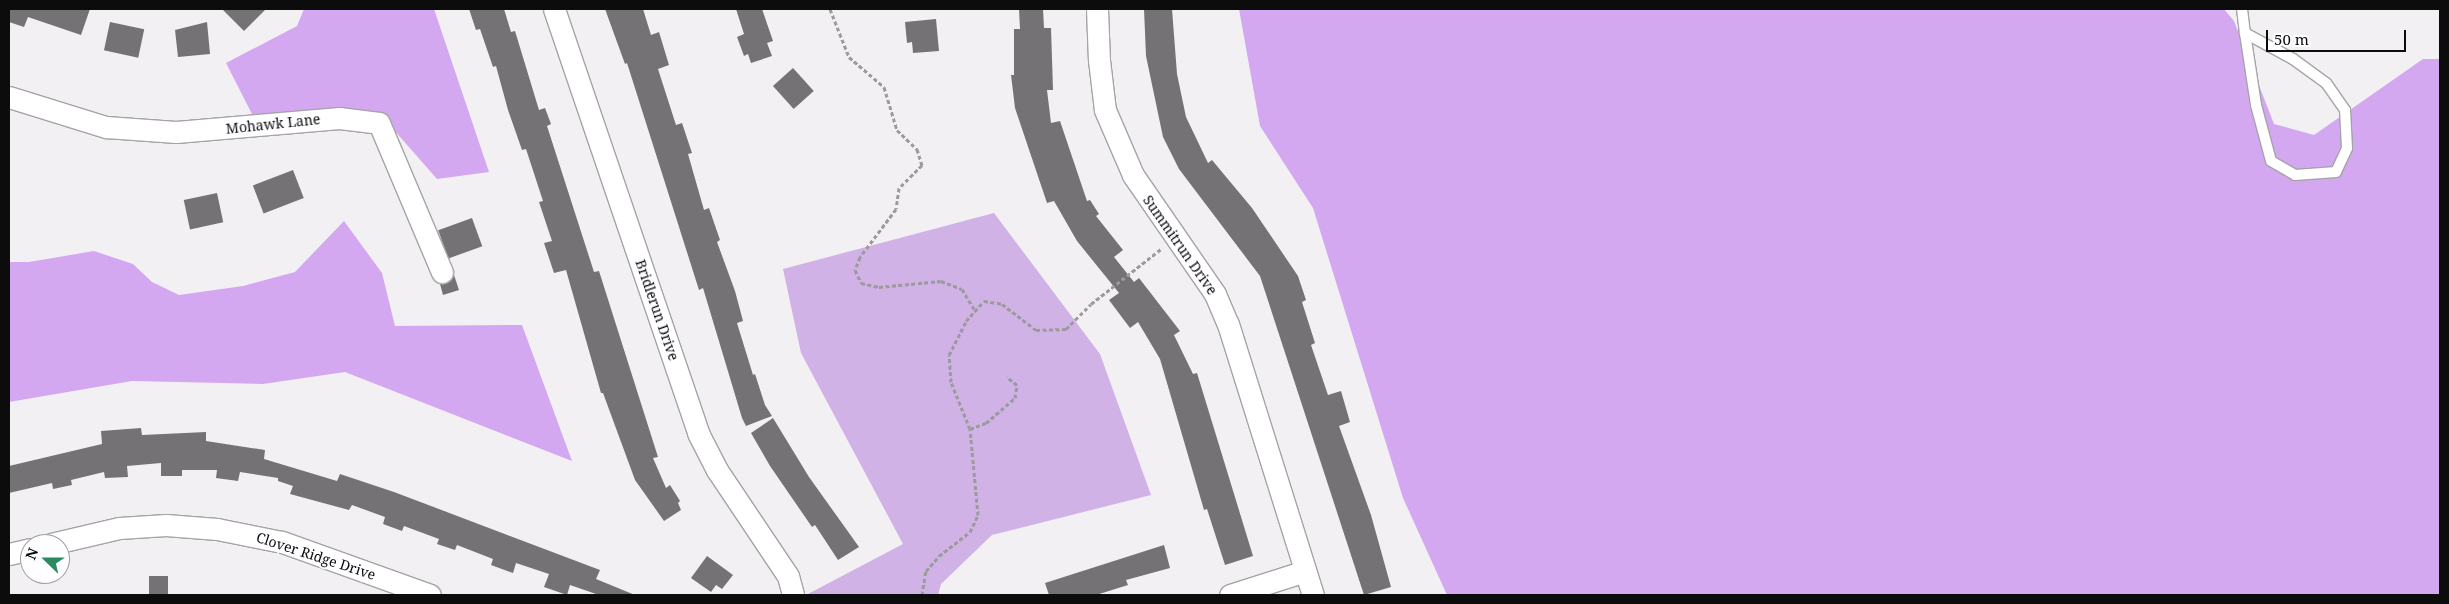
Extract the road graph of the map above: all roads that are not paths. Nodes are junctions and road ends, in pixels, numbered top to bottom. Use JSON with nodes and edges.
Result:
{"nodes":[{"id":1,"x":554,"y":9,"type":"edge"},
{"id":2,"x":1097,"y":9,"type":"edge"},
{"id":3,"x":2242,"y":9,"type":"edge"},
{"id":4,"x":2246,"y":33,"type":"junction"},
{"id":5,"x":9,"y":97,"type":"edge"},
{"id":6,"x":442,"y":272,"type":"dead end"},
{"id":7,"x":70,"y":540,"type":"edge"},
{"id":8,"x":1304,"y":571,"type":"junction"},
{"id":9,"x":430,"y":595,"type":"edge"},
{"id":10,"x":793,"y":595,"type":"edge"},
{"id":11,"x":1230,"y":595,"type":"edge"},
{"id":12,"x":1313,"y":595,"type":"edge"}],
"edges":[{"from":1,"to":10,"type":"street","name":"Bridlerun Drive"},
{"from":2,"to":8,"type":"street","name":"Summitrun Drive"},
{"from":3,"to":4,"type":"lane"},
{"from":4,"to":4,"type":"lane"},
{"from":5,"to":6,"type":"street","name":"Mohawk Lane"},
{"from":7,"to":9,"type":"street","name":"Clover Ridge Drive"},
{"from":8,"to":11,"type":"street"},
{"from":8,"to":12,"type":"street","name":"Summitrun Drive"}]}
